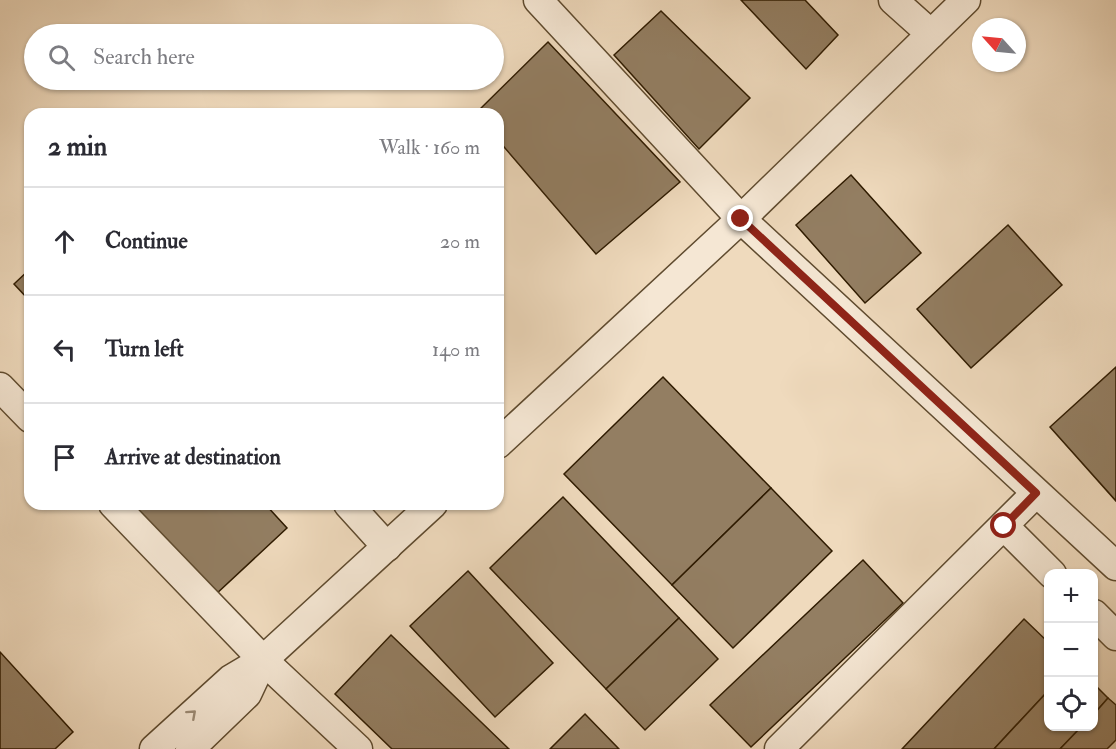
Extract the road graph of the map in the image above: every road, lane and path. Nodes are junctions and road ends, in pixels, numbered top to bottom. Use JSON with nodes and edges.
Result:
{"nodes":[{"id":1,"x":538,"y":0,"type":"edge"},
{"id":2,"x":893,"y":0,"type":"edge"},
{"id":3,"x":966,"y":0,"type":"edge"},
{"id":4,"x":931,"y":34,"type":"junction"},
{"id":5,"x":741,"y":219,"type":"junction"},
{"id":6,"x":0,"y":387,"type":"edge"},
{"id":7,"x":24,"y":412,"type":"edge"},
{"id":8,"x":504,"y":438,"type":"edge"},
{"id":9,"x":1036,"y":493,"type":"junction"},
{"id":10,"x":119,"y":510,"type":"edge"},
{"id":11,"x":353,"y":510,"type":"edge"},
{"id":12,"x":427,"y":510,"type":"edge"},
{"id":13,"x":1004,"y":526,"type":"junction"},
{"id":14,"x":387,"y":547,"type":"junction"},
{"id":15,"x":1116,"y":566,"type":"edge"},
{"id":16,"x":1049,"y":569,"type":"edge"},
{"id":17,"x":1098,"y":618,"type":"edge"},
{"id":18,"x":1116,"y":636,"type":"edge"},
{"id":19,"x":263,"y":660,"type":"junction"},
{"id":20,"x":239,"y":686,"type":"junction"},
{"id":21,"x":154,"y":749,"type":"edge"},
{"id":22,"x":190,"y":749,"type":"edge"},
{"id":23,"x":358,"y":749,"type":"edge"},
{"id":24,"x":779,"y":749,"type":"edge"}],
"edges":[{"from":1,"to":5,"type":"street"},
{"from":2,"to":4,"type":"street"},
{"from":3,"to":4,"type":"street"},
{"from":4,"to":5,"type":"street"},
{"from":5,"to":8,"type":"street"},
{"from":5,"to":9,"type":"street"},
{"from":6,"to":7,"type":"street"},
{"from":9,"to":13,"type":"street"},
{"from":9,"to":15,"type":"street"},
{"from":10,"to":19,"type":"street"},
{"from":11,"to":14,"type":"street"},
{"from":12,"to":14,"type":"street"},
{"from":13,"to":16,"type":"street"},
{"from":13,"to":24,"type":"street"},
{"from":14,"to":19,"type":"street"},
{"from":17,"to":18,"type":"street"},
{"from":19,"to":20,"type":"street"},
{"from":19,"to":23,"type":"street"},
{"from":21,"to":20,"type":"street","one_way":true},
{"from":20,"to":22,"type":"street"}]}
